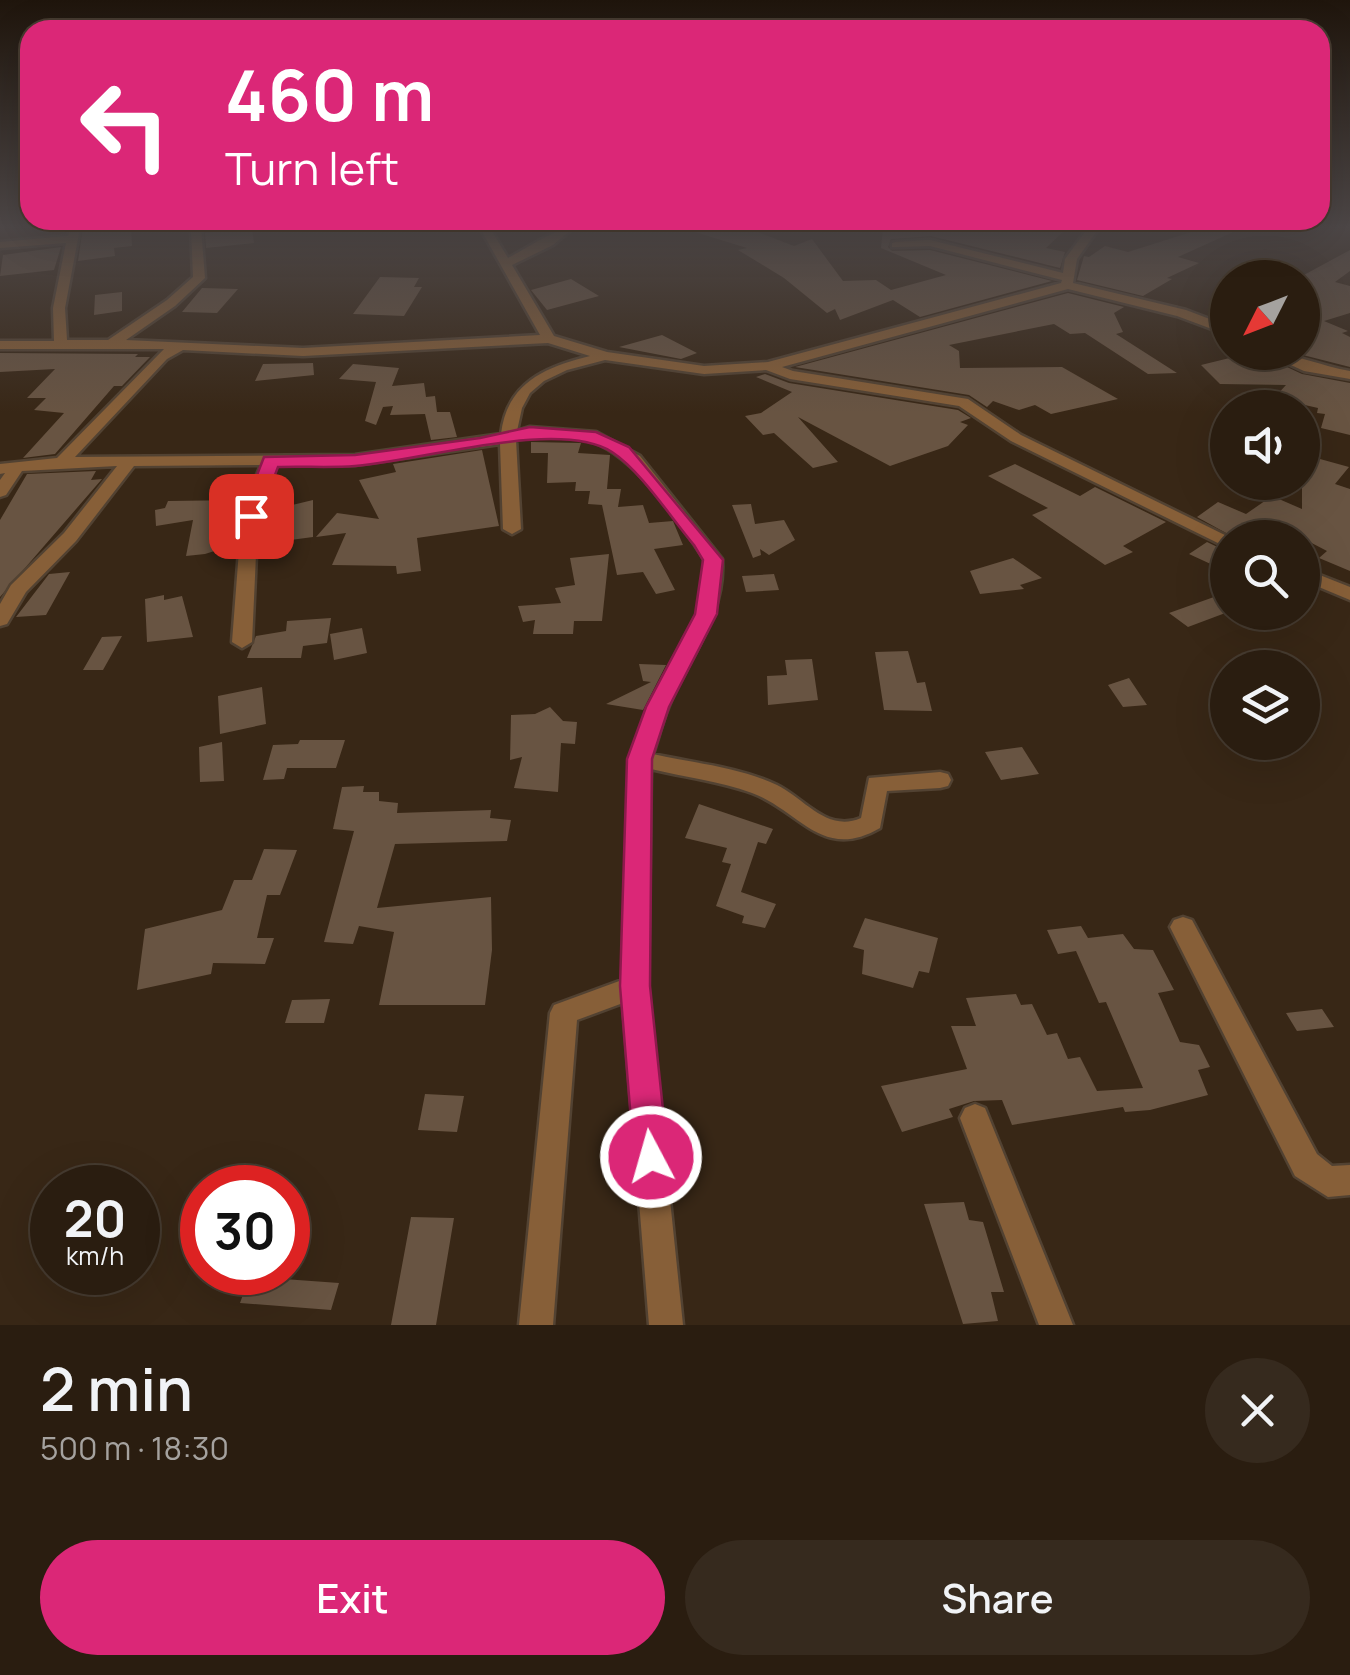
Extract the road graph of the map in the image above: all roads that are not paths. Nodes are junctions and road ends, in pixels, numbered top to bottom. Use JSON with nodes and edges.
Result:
{"nodes":[{"id":1,"x":63,"y":290,"type":"edge"},
{"id":2,"x":186,"y":290,"type":"edge"},
{"id":3,"x":519,"y":290,"type":"edge"},
{"id":4,"x":1050,"y":290,"type":"edge"},
{"id":5,"x":1100,"y":290,"type":"edge"},
{"id":6,"x":1210,"y":324,"type":"edge"},
{"id":7,"x":548,"y":339,"type":"junction"},
{"id":8,"x":61,"y":344,"type":"junction"},
{"id":9,"x":111,"y":344,"type":"junction"},
{"id":10,"x":0,"y":345,"type":"edge"},
{"id":11,"x":181,"y":346,"type":"junction"},
{"id":12,"x":605,"y":356,"type":"junction"},
{"id":13,"x":768,"y":366,"type":"junction"},
{"id":14,"x":1320,"y":370,"type":"edge"},
{"id":15,"x":1350,"y":375,"type":"edge"},
{"id":16,"x":511,"y":437,"type":"junction"},
{"id":17,"x":130,"y":461,"type":"junction"},
{"id":18,"x":271,"y":461,"type":"junction"},
{"id":19,"x":62,"y":462,"type":"junction"},
{"id":20,"x":8,"y":469,"type":"edge"},
{"id":21,"x":0,"y":492,"type":"edge"},
{"id":22,"x":512,"y":529,"type":"dead end"},
{"id":23,"x":1210,"y":534,"type":"edge"},
{"id":24,"x":1320,"y":581,"type":"edge"},
{"id":25,"x":1350,"y":594,"type":"edge"},
{"id":26,"x":0,"y":620,"type":"edge"},
{"id":27,"x":242,"y":642,"type":"dead end"},
{"id":28,"x":640,"y":759,"type":"junction"},
{"id":29,"x":940,"y":780,"type":"dead end"},
{"id":30,"x":1183,"y":926,"type":"dead end"},
{"id":31,"x":635,"y":986,"type":"junction"},
{"id":32,"x":975,"y":1118,"type":"dead end"},
{"id":33,"x":1350,"y":1180,"type":"edge"},
{"id":34,"x":536,"y":1325,"type":"edge"},
{"id":35,"x":666,"y":1325,"type":"edge"},
{"id":36,"x":1056,"y":1325,"type":"edge"}],
"edges":[{"from":1,"to":8,"type":"street"},
{"from":2,"to":9,"type":"street"},
{"from":3,"to":7,"type":"street"},
{"from":4,"to":13,"type":"street"},
{"from":5,"to":6,"type":"street"},
{"from":7,"to":11,"type":"street"},
{"from":7,"to":12,"type":"street"},
{"from":8,"to":9,"type":"street"},
{"from":8,"to":10,"type":"street"},
{"from":9,"to":11,"type":"street"},
{"from":11,"to":19,"type":"street"},
{"from":12,"to":13,"type":"street"},
{"from":12,"to":16,"type":"street"},
{"from":13,"to":23,"type":"street"},
{"from":14,"to":15,"type":"street"},
{"from":16,"to":18,"type":"street"},
{"from":16,"to":22,"type":"street"},
{"from":16,"to":28,"type":"street"},
{"from":17,"to":18,"type":"street"},
{"from":17,"to":19,"type":"street"},
{"from":17,"to":26,"type":"street"},
{"from":18,"to":27,"type":"street"},
{"from":19,"to":20,"type":"street"},
{"from":20,"to":21,"type":"street"},
{"from":24,"to":25,"type":"street"},
{"from":28,"to":29,"type":"street"},
{"from":28,"to":31,"type":"street"},
{"from":30,"to":33,"type":"street"},
{"from":31,"to":34,"type":"street"},
{"from":31,"to":35,"type":"street"},
{"from":32,"to":36,"type":"street"}]}
